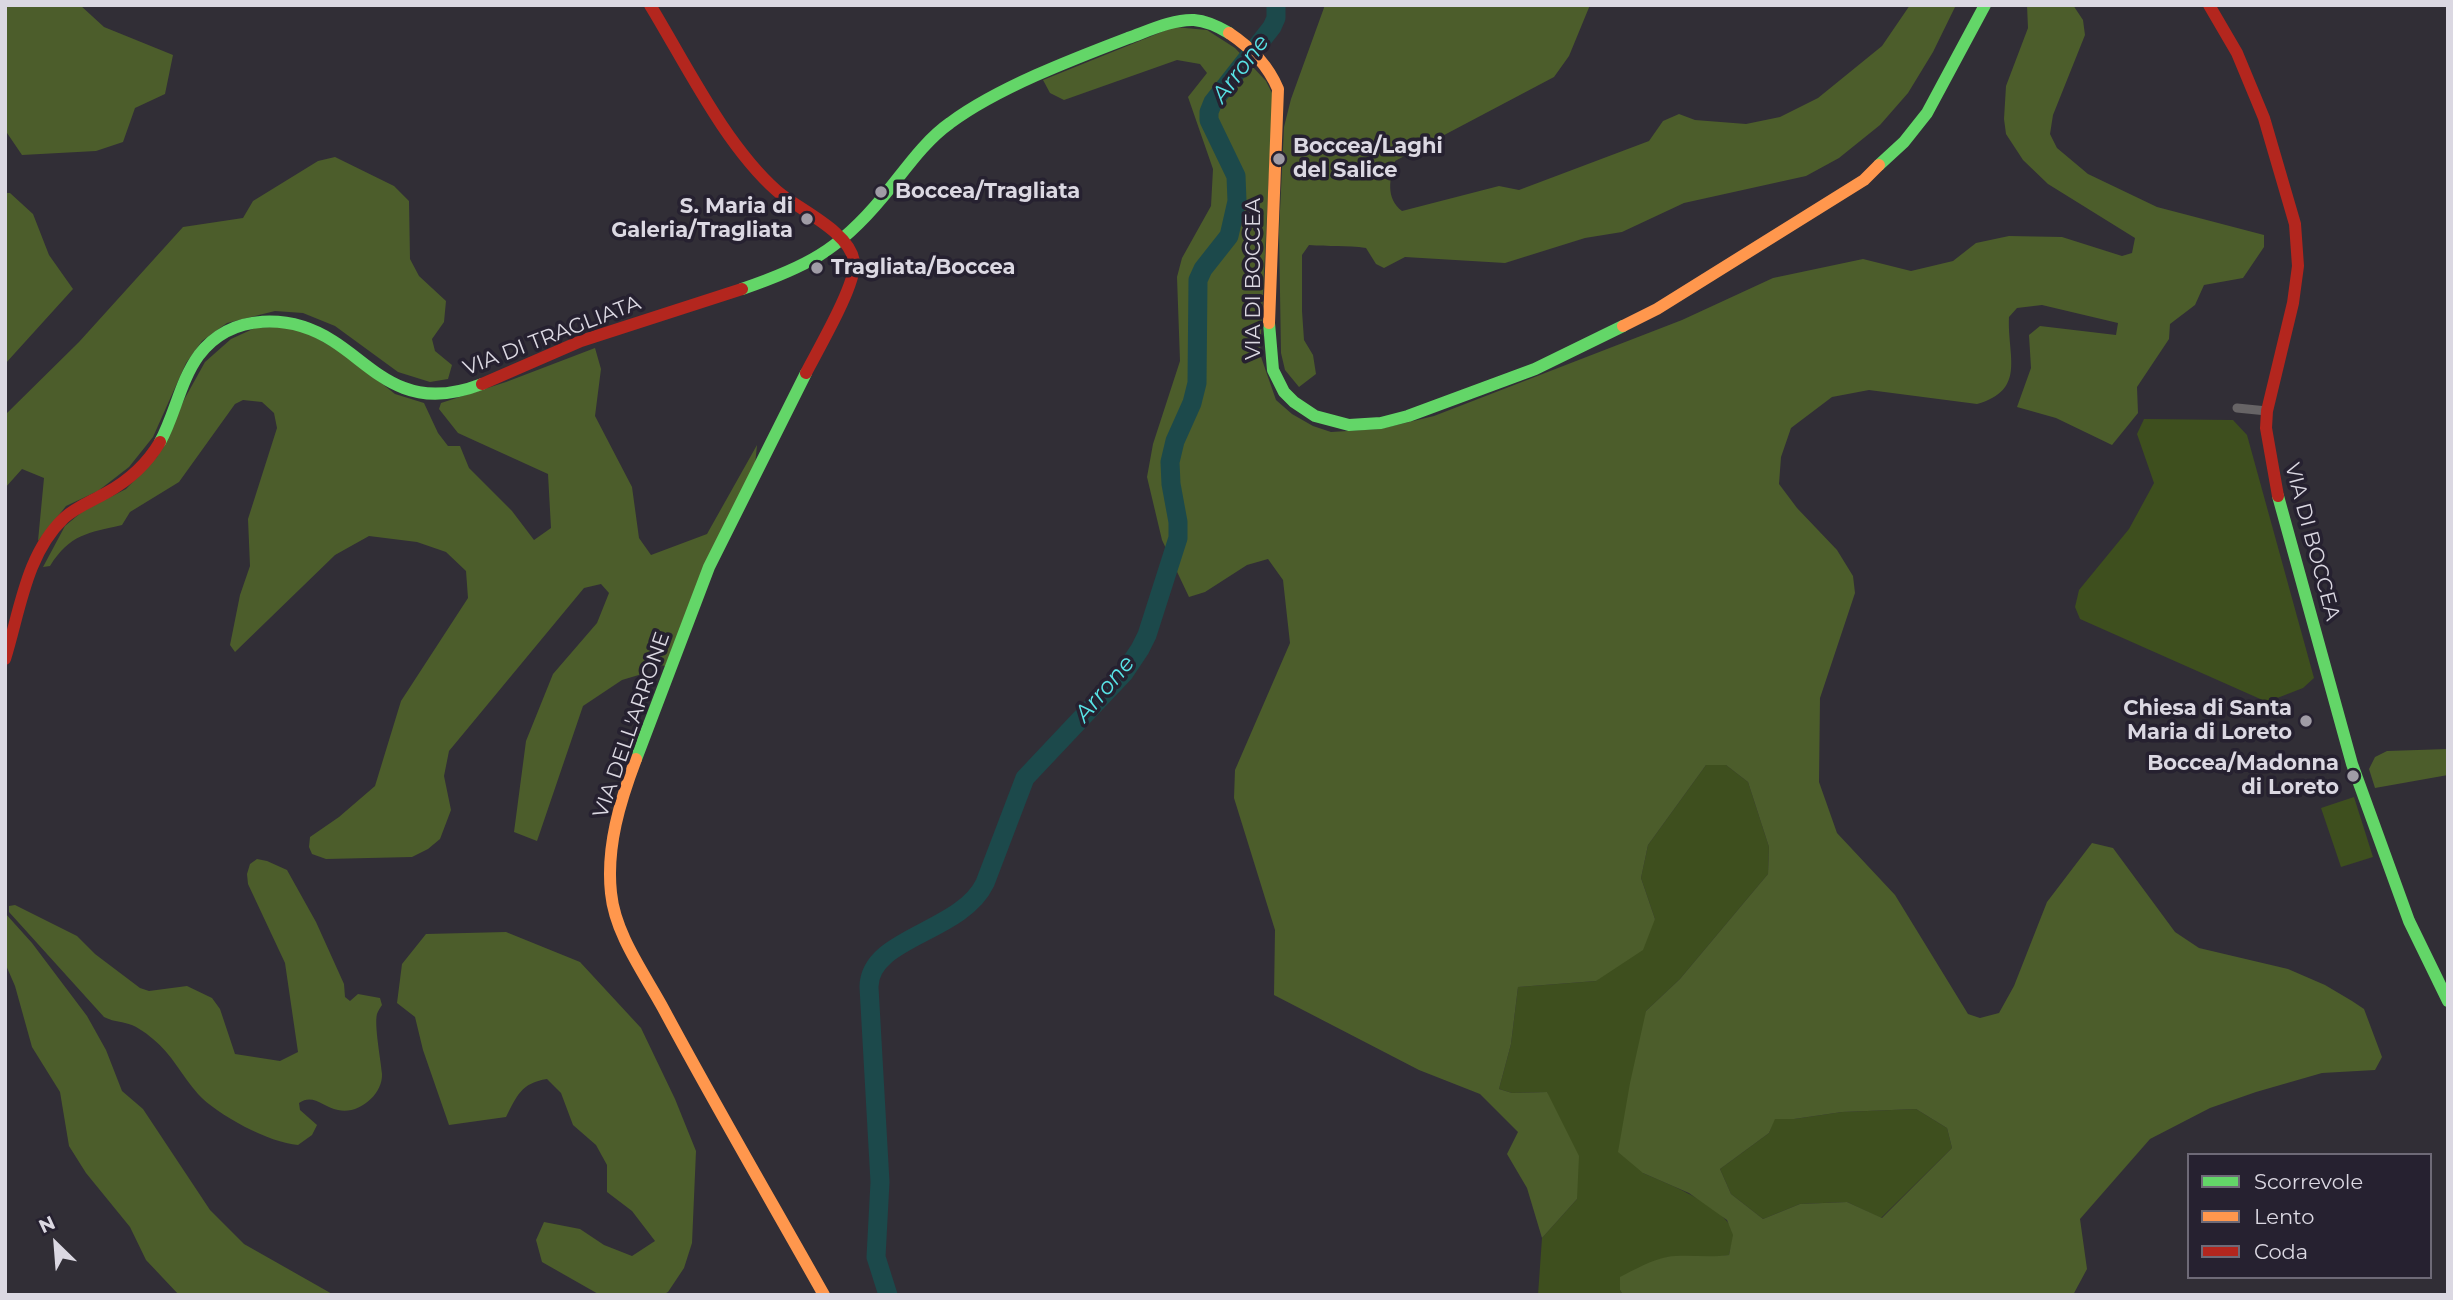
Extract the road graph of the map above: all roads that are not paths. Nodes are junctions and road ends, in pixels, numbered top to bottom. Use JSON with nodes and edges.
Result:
{"nodes":[{"id":1,"x":649,"y":5,"type":"edge"},
{"id":2,"x":1985,"y":5,"type":"edge"},
{"id":3,"x":2209,"y":5,"type":"edge"},
{"id":4,"x":844,"y":239,"type":"junction"},
{"id":5,"x":2237,"y":408,"type":"dead end"},
{"id":6,"x":2267,"y":411,"type":"junction"},
{"id":7,"x":5,"y":659,"type":"edge"},
{"id":8,"x":2448,"y":1001,"type":"edge"},
{"id":9,"x":824,"y":1295,"type":"edge"}],
"edges":[{"from":1,"to":4,"type":"street"},
{"from":2,"to":4,"type":"street","name":"VIA DI BOCCEA"},
{"from":3,"to":6,"type":"street","name":"VIA DI BOCCEA"},
{"from":4,"to":7,"type":"street","name":"VIA DI TRAGLIATA"},
{"from":4,"to":9,"type":"street","name":"VIA DELL'ARRONE"},
{"from":5,"to":6,"type":"street"},
{"from":6,"to":8,"type":"street","name":"VIA DI BOCCEA"}]}
